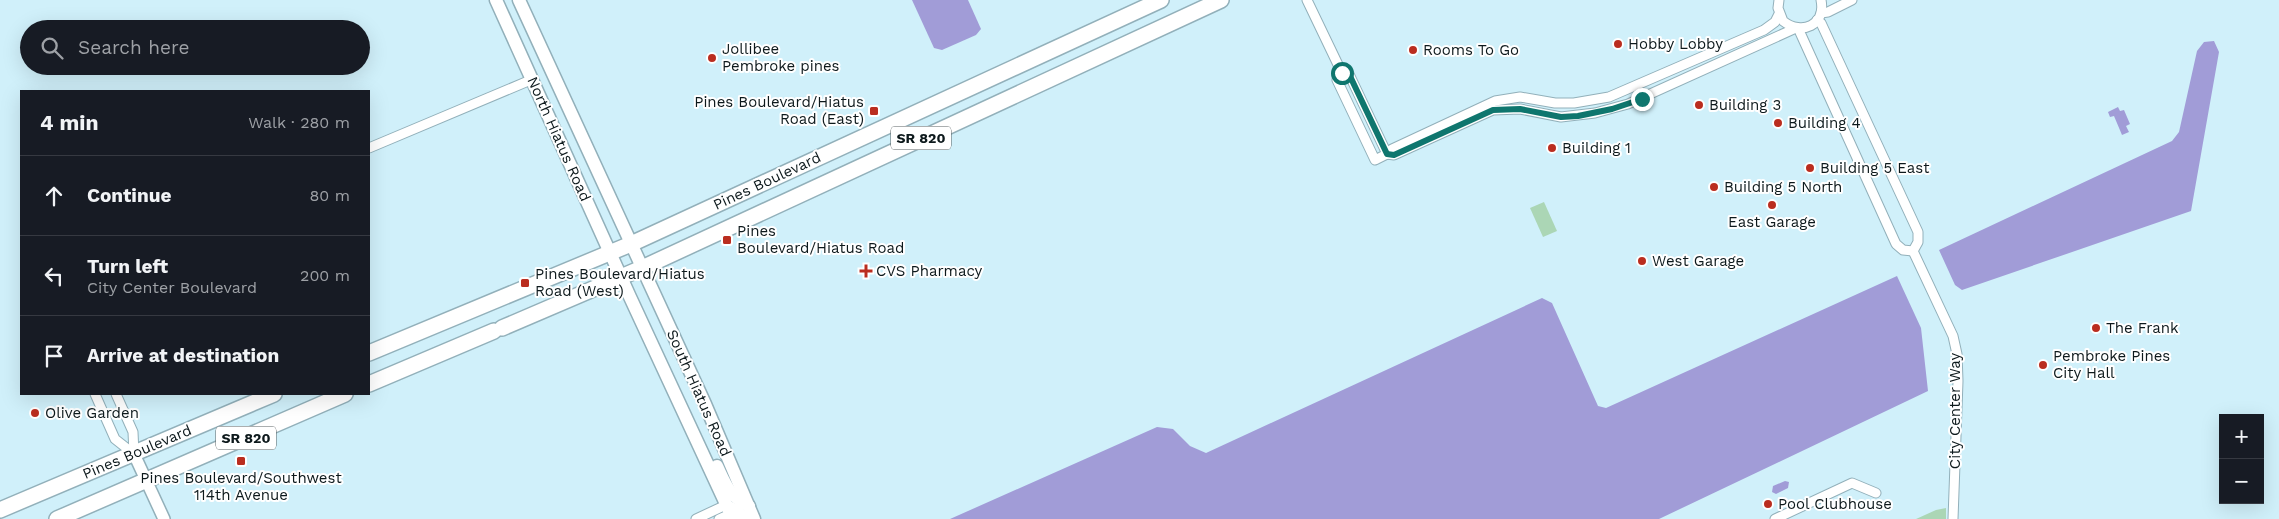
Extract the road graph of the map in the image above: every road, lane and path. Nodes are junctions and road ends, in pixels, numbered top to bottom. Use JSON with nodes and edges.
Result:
{"nodes":[{"id":1,"x":496,"y":0,"type":"edge"},
{"id":2,"x":519,"y":0,"type":"edge"},
{"id":3,"x":1161,"y":0,"type":"edge"},
{"id":4,"x":1221,"y":0,"type":"edge"},
{"id":5,"x":1307,"y":0,"type":"edge"},
{"id":6,"x":1779,"y":0,"type":"edge"},
{"id":7,"x":1821,"y":0,"type":"edge"},
{"id":8,"x":1852,"y":0,"type":"edge"},
{"id":9,"x":1779,"y":14,"type":"junction"},
{"id":10,"x":1819,"y":16,"type":"junction"},
{"id":11,"x":1797,"y":28,"type":"junction"},
{"id":12,"x":1342,"y":73,"type":"junction"},
{"id":13,"x":532,"y":79,"type":"junction"},
{"id":14,"x":370,"y":148,"type":"edge"},
{"id":15,"x":1387,"y":154,"type":"junction"},
{"id":16,"x":631,"y":244,"type":"junction"},
{"id":17,"x":1913,"y":251,"type":"junction"},
{"id":18,"x":610,"y":253,"type":"junction"},
{"id":19,"x":642,"y":268,"type":"junction"},
{"id":20,"x":621,"y":278,"type":"junction"},
{"id":21,"x":370,"y":353,"type":"edge"},
{"id":22,"x":370,"y":384,"type":"edge"},
{"id":23,"x":95,"y":395,"type":"edge"},
{"id":24,"x":116,"y":395,"type":"edge"},
{"id":25,"x":272,"y":395,"type":"edge"},
{"id":26,"x":343,"y":395,"type":"edge"},
{"id":27,"x":694,"y":437,"type":"junction"},
{"id":28,"x":134,"y":454,"type":"junction"},
{"id":29,"x":147,"y":482,"type":"junction"},
{"id":30,"x":1876,"y":493,"type":"dead end"},
{"id":31,"x":749,"y":506,"type":"junction"},
{"id":32,"x":0,"y":510,"type":"edge"},
{"id":33,"x":727,"y":514,"type":"edge"},
{"id":34,"x":57,"y":519,"type":"edge"},
{"id":35,"x":164,"y":519,"type":"edge"},
{"id":36,"x":696,"y":519,"type":"edge"},
{"id":37,"x":744,"y":519,"type":"edge"},
{"id":38,"x":754,"y":519,"type":"edge"},
{"id":39,"x":1775,"y":519,"type":"edge"},
{"id":40,"x":1953,"y":519,"type":"edge"}],
"edges":[{"from":1,"to":13,"type":"main road","name":"North Hiatus Road"},
{"from":2,"to":16,"type":"main road","name":"North Hiatus Road"},
{"from":3,"to":16,"type":"highway","name":"Pines Boulevard","number":"SR 820"},
{"from":4,"to":19,"type":"highway","name":"Pines Boulevard","number":"SR 820"},
{"from":5,"to":12,"type":"street"},
{"from":6,"to":9,"type":"street"},
{"from":7,"to":10,"type":"street"},
{"from":8,"to":10,"type":"street"},
{"from":9,"to":11,"type":"street"},
{"from":9,"to":15,"type":"street"},
{"from":10,"to":11,"type":"street"},
{"from":10,"to":17,"type":"street"},
{"from":11,"to":15,"type":"street"},
{"from":11,"to":17,"type":"street"},
{"from":12,"to":15,"type":"street"},
{"from":12,"to":15,"type":"street"},
{"from":13,"to":14,"type":"street"},
{"from":13,"to":18,"type":"main road","name":"North Hiatus Road"},
{"from":16,"to":18,"type":"highway","name":"Pines Boulevard","number":"SR 820"},
{"from":16,"to":19,"type":"main road","name":"North Hiatus Road"},
{"from":17,"to":40,"type":"street","name":"City Center Way"},
{"from":18,"to":20,"type":"main road","name":"North Hiatus Road"},
{"from":18,"to":21,"type":"highway","name":"Pines Boulevard","number":"SR 820"},
{"from":19,"to":20,"type":"highway","name":"Pines Boulevard","number":"SR 820"},
{"from":19,"to":31,"type":"main road","name":"South Hiatus Road"},
{"from":20,"to":22,"type":"highway","name":"Pines Boulevard","number":"SR 820"},
{"from":20,"to":27,"type":"main road","name":"South Hiatus Road"},
{"from":23,"to":28,"type":"street"},
{"from":24,"to":28,"type":"street"},
{"from":25,"to":28,"type":"highway","name":"Pines Boulevard","number":"SR 820"},
{"from":26,"to":29,"type":"highway","name":"Pines Boulevard","number":"SR 820"},
{"from":27,"to":31,"type":"main road"},
{"from":27,"to":33,"type":"main road","name":"South Hiatus Road"},
{"from":28,"to":29,"type":"street"},
{"from":28,"to":32,"type":"highway","name":"Pines Boulevard","number":"SR 820"},
{"from":29,"to":34,"type":"highway","name":"Pines Boulevard","number":"SR 820"},
{"from":29,"to":35,"type":"street"},
{"from":30,"to":39,"type":"street"},
{"from":31,"to":38,"type":"main road","name":"South Hiatus Road"},
{"from":33,"to":36,"type":"street"},
{"from":33,"to":37,"type":"main road"}]}
